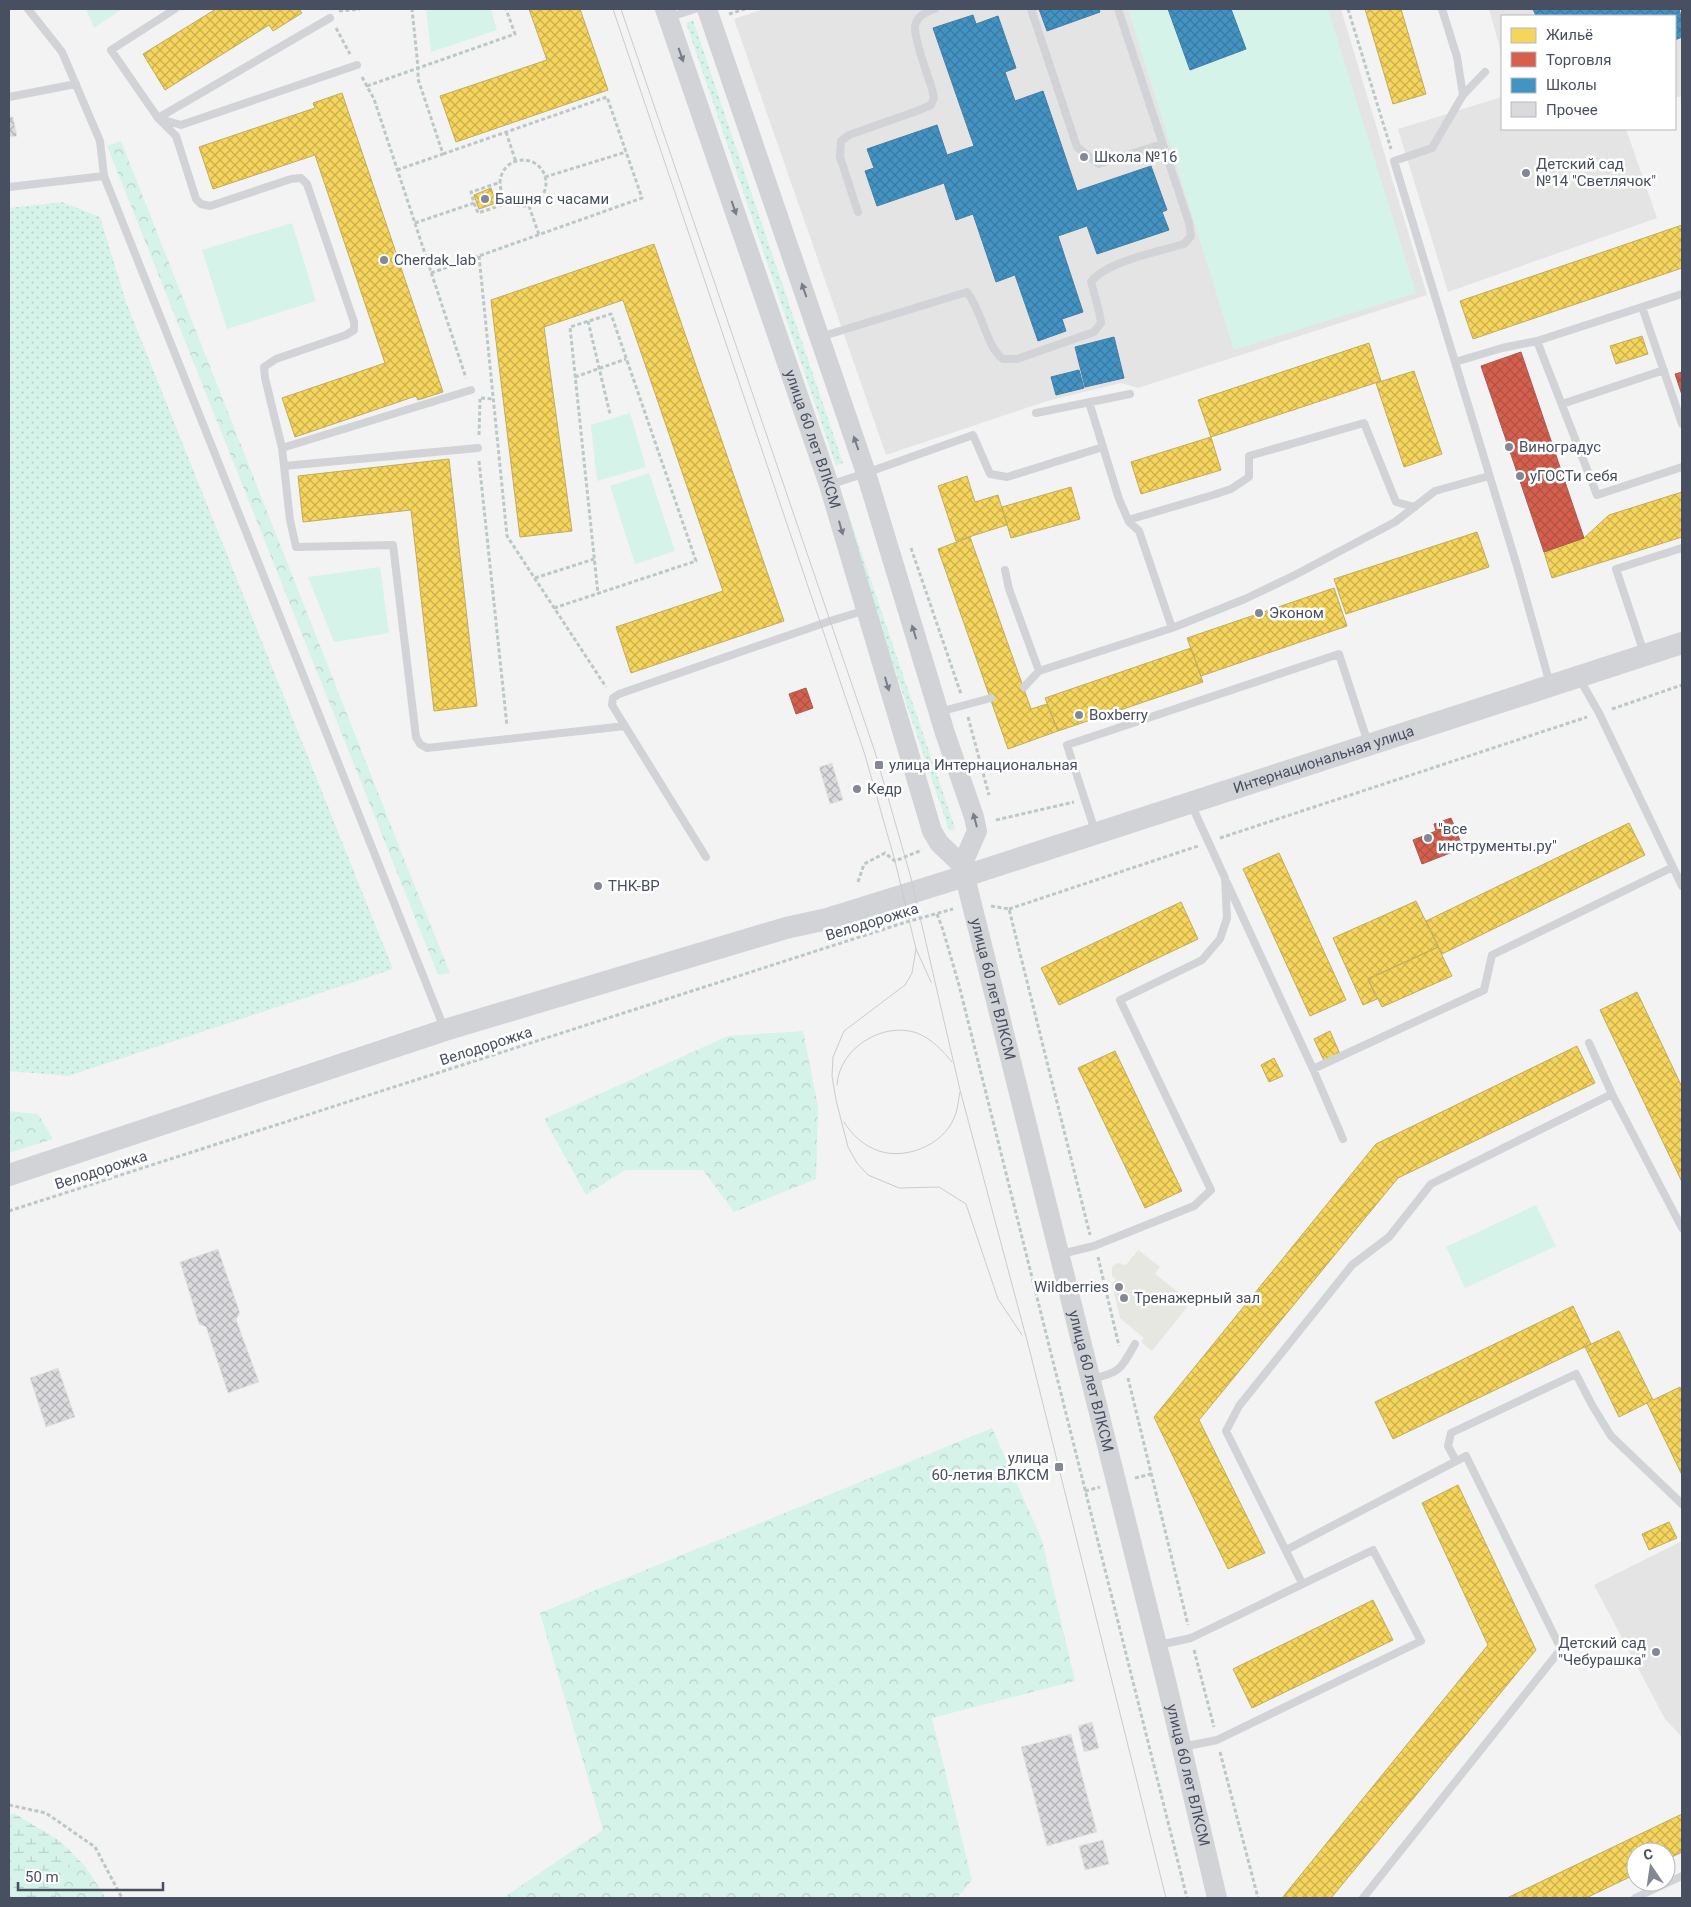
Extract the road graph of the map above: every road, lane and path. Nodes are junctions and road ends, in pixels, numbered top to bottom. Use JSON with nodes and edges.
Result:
{"nodes":[{"id":1,"x":28,"y":9,"type":"edge"},
{"id":2,"x":175,"y":9,"type":"edge"},
{"id":3,"x":412,"y":9,"type":"edge"},
{"id":4,"x":506,"y":9,"type":"edge"},
{"id":5,"x":696,"y":9,"type":"edge"},
{"id":6,"x":708,"y":9,"type":"edge"},
{"id":7,"x":745,"y":9,"type":"edge"},
{"id":8,"x":935,"y":9,"type":"edge"},
{"id":9,"x":1031,"y":9,"type":"edge"},
{"id":10,"x":1118,"y":9,"type":"edge"},
{"id":11,"x":1348,"y":9,"type":"edge"},
{"id":12,"x":1442,"y":9,"type":"edge"},
{"id":13,"x":666,"y":13,"type":"edge"},
{"id":14,"x":728,"y":14,"type":"dead end"},
{"id":15,"x":330,"y":18,"type":"joint"},
{"id":16,"x":357,"y":65,"type":"junction"},
{"id":17,"x":418,"y":67,"type":"junction"},
{"id":18,"x":1485,"y":72,"type":"dead end"},
{"id":19,"x":76,"y":84,"type":"junction"},
{"id":20,"x":367,"y":86,"type":"junction"},
{"id":21,"x":1463,"y":95,"type":"junction"},
{"id":22,"x":9,"y":97,"type":"edge"},
{"id":23,"x":158,"y":118,"type":"junction"},
{"id":24,"x":506,"y":132,"type":"junction"},
{"id":25,"x":1162,"y":144,"type":"junction"},
{"id":26,"x":626,"y":152,"type":"junction"},
{"id":27,"x":443,"y":154,"type":"junction"},
{"id":28,"x":1394,"y":161,"type":"junction"},
{"id":29,"x":516,"y":162,"type":"junction"},
{"id":30,"x":397,"y":170,"type":"junction"},
{"id":31,"x":104,"y":176,"type":"junction"},
{"id":32,"x":545,"y":177,"type":"junction"},
{"id":33,"x":501,"y":182,"type":"junction"},
{"id":34,"x":9,"y":187,"type":"edge"},
{"id":35,"x":511,"y":202,"type":"junction"},
{"id":36,"x":474,"y":203,"type":"junction"},
{"id":37,"x":529,"y":206,"type":"junction"},
{"id":38,"x":858,"y":212,"type":"dead end"},
{"id":39,"x":415,"y":223,"type":"junction"},
{"id":40,"x":538,"y":235,"type":"junction"},
{"id":41,"x":479,"y":256,"type":"junction"},
{"id":42,"x":431,"y":273,"type":"junction"},
{"id":43,"x":1682,"y":294,"type":"edge"},
{"id":44,"x":1642,"y":307,"type":"junction"},
{"id":45,"x":588,"y":321,"type":"junction"},
{"id":46,"x":820,"y":337,"type":"junction"},
{"id":47,"x":1537,"y":341,"type":"junction"},
{"id":48,"x":626,"y":359,"type":"junction"},
{"id":49,"x":1455,"y":362,"type":"junction"},
{"id":50,"x":599,"y":368,"type":"junction"},
{"id":51,"x":1664,"y":370,"type":"junction"},
{"id":52,"x":575,"y":377,"type":"junction"},
{"id":53,"x":470,"y":390,"type":"joint"},
{"id":54,"x":1130,"y":394,"type":"dead end"},
{"id":55,"x":480,"y":398,"type":"dead end"},
{"id":56,"x":1089,"y":402,"type":"junction"},
{"id":57,"x":1562,"y":404,"type":"junction"},
{"id":58,"x":1036,"y":413,"type":"dead end"},
{"id":59,"x":610,"y":414,"type":"dead end"},
{"id":60,"x":1682,"y":424,"type":"edge"},
{"id":61,"x":1103,"y":447,"type":"junction"},
{"id":62,"x":282,"y":448,"type":"junction"},
{"id":63,"x":478,"y":448,"type":"junction"},
{"id":64,"x":284,"y":466,"type":"junction"},
{"id":65,"x":1682,"y":467,"type":"edge"},
{"id":66,"x":866,"y":473,"type":"junction"},
{"id":67,"x":1489,"y":476,"type":"junction"},
{"id":68,"x":829,"y":484,"type":"junction"},
{"id":69,"x":1415,"y":507,"type":"junction"},
{"id":70,"x":1128,"y":520,"type":"junction"},
{"id":71,"x":1682,"y":548,"type":"edge"},
{"id":72,"x":594,"y":559,"type":"junction"},
{"id":73,"x":1005,"y":570,"type":"dead end"},
{"id":74,"x":535,"y":578,"type":"junction"},
{"id":75,"x":598,"y":594,"type":"junction"},
{"id":76,"x":554,"y":608,"type":"junction"},
{"id":77,"x":866,"y":610,"type":"junction"},
{"id":78,"x":1172,"y":628,"type":"junction"},
{"id":79,"x":1682,"y":643,"type":"edge"},
{"id":80,"x":1644,"y":654,"type":"junction"},
{"id":81,"x":1039,"y":671,"type":"junction"},
{"id":82,"x":1578,"y":676,"type":"junction"},
{"id":83,"x":1682,"y":685,"type":"edge"},
{"id":84,"x":1551,"y":686,"type":"junction"},
{"id":85,"x":1024,"y":687,"type":"dead end"},
{"id":86,"x":613,"y":698,"type":"junction"},
{"id":87,"x":991,"y":698,"type":"dead end"},
{"id":88,"x":939,"y":712,"type":"junction"},
{"id":89,"x":1599,"y":713,"type":"junction"},
{"id":90,"x":624,"y":726,"type":"junction"},
{"id":91,"x":508,"y":739,"type":"junction"},
{"id":92,"x":1369,"y":745,"type":"junction"},
{"id":93,"x":1190,"y":803,"type":"junction"},
{"id":94,"x":1096,"y":833,"type":"junction"},
{"id":95,"x":1209,"y":842,"type":"junction"},
{"id":96,"x":706,"y":857,"type":"dead end"},
{"id":97,"x":1673,"y":867,"type":"junction"},
{"id":98,"x":963,"y":871,"type":"junction"},
{"id":99,"x":1225,"y":878,"type":"junction"},
{"id":100,"x":1682,"y":886,"type":"edge"},
{"id":101,"x":971,"y":904,"type":"junction"},
{"id":102,"x":1009,"y":909,"type":"junction"},
{"id":103,"x":937,"y":914,"type":"junction"},
{"id":104,"x":445,"y":1030,"type":"junction"},
{"id":105,"x":1589,"y":1043,"type":"dead end"},
{"id":106,"x":1313,"y":1069,"type":"junction"},
{"id":107,"x":1612,"y":1094,"type":"junction"},
{"id":108,"x":1342,"y":1139,"type":"dead end"},
{"id":109,"x":9,"y":1176,"type":"edge"},
{"id":110,"x":9,"y":1211,"type":"edge"},
{"id":111,"x":1682,"y":1228,"type":"edge"},
{"id":112,"x":1094,"y":1246,"type":"junction"},
{"id":113,"x":1058,"y":1255,"type":"junction"},
{"id":114,"x":1135,"y":1344,"type":"dead end"},
{"id":115,"x":1124,"y":1363,"type":"junction"},
{"id":116,"x":1090,"y":1379,"type":"junction"},
{"id":117,"x":1456,"y":1461,"type":"junction"},
{"id":118,"x":1682,"y":1504,"type":"edge"},
{"id":119,"x":1286,"y":1550,"type":"junction"},
{"id":120,"x":1302,"y":1583,"type":"junction"},
{"id":121,"x":1191,"y":1638,"type":"junction"},
{"id":122,"x":1157,"y":1646,"type":"junction"},
{"id":123,"x":1217,"y":1740,"type":"junction"},
{"id":124,"x":1182,"y":1747,"type":"junction"},
{"id":125,"x":9,"y":1805,"type":"edge"},
{"id":126,"x":1682,"y":1876,"type":"edge"},
{"id":127,"x":122,"y":1898,"type":"edge"},
{"id":128,"x":1187,"y":1898,"type":"edge"},
{"id":129,"x":1217,"y":1898,"type":"edge"},
{"id":130,"x":1258,"y":1898,"type":"edge"},
{"id":131,"x":1363,"y":1898,"type":"edge"},
{"id":132,"x":1635,"y":1898,"type":"edge"}],
"edges":[{"from":1,"to":19,"type":"lane"},
{"from":2,"to":23,"type":"lane"},
{"from":3,"to":17,"type":"path"},
{"from":4,"to":17,"type":"path"},
{"from":5,"to":13,"type":"lane"},
{"from":46,"to":6,"type":"street","one_way":true},
{"from":7,"to":14,"type":"path"},
{"from":8,"to":38,"type":"lane"},
{"from":9,"to":25,"type":"lane"},
{"from":10,"to":25,"type":"lane"},
{"from":11,"to":28,"type":"path"},
{"from":12,"to":21,"type":"lane"},
{"from":13,"to":68,"type":"street","name":"улица 60 лет ВЛКСМ","one_way":true},
{"from":15,"to":16,"type":"path"},
{"from":15,"to":23,"type":"lane"},
{"from":16,"to":20,"type":"path"},
{"from":16,"to":23,"type":"lane"},
{"from":17,"to":20,"type":"path"},
{"from":17,"to":27,"type":"path"},
{"from":18,"to":21,"type":"lane"},
{"from":19,"to":22,"type":"lane"},
{"from":19,"to":31,"type":"lane"},
{"from":20,"to":30,"type":"path"},
{"from":21,"to":28,"type":"lane"},
{"from":23,"to":62,"type":"lane"},
{"from":24,"to":26,"type":"path"},
{"from":24,"to":27,"type":"path"},
{"from":24,"to":29,"type":"path"},
{"from":25,"to":46,"type":"lane"},
{"from":26,"to":32,"type":"path"},
{"from":26,"to":40,"type":"path"},
{"from":27,"to":30,"type":"path"},
{"from":28,"to":49,"type":"lane"},
{"from":29,"to":32,"type":"path"},
{"from":29,"to":33,"type":"path"},
{"from":30,"to":39,"type":"path"},
{"from":31,"to":34,"type":"lane"},
{"from":31,"to":104,"type":"lane"},
{"from":32,"to":37,"type":"path"},
{"from":33,"to":35,"type":"path"},
{"from":33,"to":36,"type":"path"},
{"from":35,"to":36,"type":"path"},
{"from":35,"to":37,"type":"path"},
{"from":36,"to":39,"type":"path"},
{"from":37,"to":40,"type":"path"},
{"from":39,"to":42,"type":"path"},
{"from":40,"to":41,"type":"path"},
{"from":41,"to":42,"type":"path"},
{"from":41,"to":74,"type":"path"},
{"from":42,"to":53,"type":"path"},
{"from":43,"to":44,"type":"lane"},
{"from":44,"to":47,"type":"lane"},
{"from":44,"to":51,"type":"lane"},
{"from":45,"to":48,"type":"path"},
{"from":45,"to":50,"type":"path"},
{"from":45,"to":52,"type":"path"},
{"from":66,"to":46,"type":"street","one_way":true},
{"from":47,"to":49,"type":"lane"},
{"from":47,"to":57,"type":"lane"},
{"from":48,"to":50,"type":"path"},
{"from":48,"to":75,"type":"path"},
{"from":49,"to":67,"type":"lane"},
{"from":50,"to":52,"type":"path"},
{"from":50,"to":59,"type":"path"},
{"from":51,"to":57,"type":"lane"},
{"from":51,"to":60,"type":"lane"},
{"from":52,"to":72,"type":"path"},
{"from":53,"to":62,"type":"lane"},
{"from":54,"to":56,"type":"lane"},
{"from":55,"to":63,"type":"path"},
{"from":56,"to":58,"type":"lane"},
{"from":56,"to":61,"type":"lane"},
{"from":57,"to":65,"type":"lane"},
{"from":61,"to":66,"type":"lane"},
{"from":61,"to":70,"type":"lane"},
{"from":62,"to":64,"type":"lane"},
{"from":63,"to":64,"type":"lane"},
{"from":63,"to":91,"type":"path"},
{"from":64,"to":91,"type":"lane"},
{"from":66,"to":68,"type":"lane"},
{"from":88,"to":66,"type":"street","one_way":true},
{"from":67,"to":69,"type":"lane"},
{"from":67,"to":84,"type":"lane"},
{"from":68,"to":77,"type":"street","name":"улица 60 лет ВЛКСМ","one_way":true},
{"from":69,"to":70,"type":"lane"},
{"from":69,"to":78,"type":"lane"},
{"from":70,"to":78,"type":"lane"},
{"from":71,"to":80,"type":"lane"},
{"from":72,"to":74,"type":"path"},
{"from":72,"to":75,"type":"path"},
{"from":73,"to":81,"type":"lane"},
{"from":74,"to":76,"type":"path"},
{"from":75,"to":76,"type":"path"},
{"from":76,"to":86,"type":"path"},
{"from":77,"to":86,"type":"lane"},
{"from":77,"to":98,"type":"street","name":"улица 60 лет ВЛКСМ","one_way":true},
{"from":78,"to":81,"type":"lane"},
{"from":79,"to":80,"type":"main road","name":"Интернациональная улица"},
{"from":80,"to":82,"type":"main road","name":"Интернациональная улица"},
{"from":81,"to":85,"type":"lane"},
{"from":82,"to":84,"type":"main road","name":"Интернациональная улица"},
{"from":82,"to":89,"type":"lane"},
{"from":83,"to":89,"type":"path"},
{"from":84,"to":92,"type":"main road","name":"Интернациональная улица"},
{"from":86,"to":90,"type":"lane"},
{"from":87,"to":88,"type":"lane"},
{"from":98,"to":88,"type":"street","one_way":true},
{"from":89,"to":95,"type":"path"},
{"from":89,"to":97,"type":"lane"},
{"from":90,"to":91,"type":"lane"},
{"from":90,"to":96,"type":"lane"},
{"from":92,"to":93,"type":"main road","name":"Интернациональная улица"},
{"from":92,"to":94,"type":"lane"},
{"from":93,"to":94,"type":"main road","name":"Интернациональная улица"},
{"from":93,"to":95,"type":"lane"},
{"from":94,"to":98,"type":"main road","name":"Интернациональная улица"},
{"from":95,"to":99,"type":"lane"},
{"from":95,"to":102,"type":"path"},
{"from":97,"to":100,"type":"lane"},
{"from":97,"to":106,"type":"lane"},
{"from":98,"to":101,"type":"street","name":"улица 60 лет ВЛКСМ"},
{"from":98,"to":104,"type":"main road","name":"Интернациональная улица"},
{"from":99,"to":106,"type":"lane"},
{"from":99,"to":112,"type":"lane"},
{"from":101,"to":102,"type":"path"},
{"from":101,"to":103,"type":"path","name":"Велодорожка"},
{"from":101,"to":113,"type":"street","name":"улица 60 лет ВЛКСМ"},
{"from":102,"to":112,"type":"path"},
{"from":103,"to":110,"type":"path","name":"Велодорожка"},
{"from":103,"to":128,"type":"path"},
{"from":104,"to":109,"type":"main road","name":"Интернациональная улица"},
{"from":105,"to":107,"type":"lane"},
{"from":106,"to":108,"type":"lane"},
{"from":107,"to":111,"type":"lane"},
{"from":107,"to":119,"type":"lane"},
{"from":112,"to":113,"type":"lane"},
{"from":112,"to":115,"type":"path"},
{"from":113,"to":116,"type":"street","name":"улица 60 лет ВЛКСМ"},
{"from":114,"to":115,"type":"lane"},
{"from":115,"to":116,"type":"lane"},
{"from":115,"to":121,"type":"path"},
{"from":116,"to":122,"type":"street","name":"улица 60 лет ВЛКСМ"},
{"from":117,"to":118,"type":"lane"},
{"from":117,"to":119,"type":"lane"},
{"from":117,"to":131,"type":"lane"},
{"from":119,"to":120,"type":"lane"},
{"from":120,"to":121,"type":"lane"},
{"from":120,"to":123,"type":"lane"},
{"from":121,"to":122,"type":"lane"},
{"from":121,"to":123,"type":"path"},
{"from":122,"to":124,"type":"street","name":"улица 60 лет ВЛКСМ"},
{"from":123,"to":124,"type":"lane"},
{"from":123,"to":130,"type":"path"},
{"from":124,"to":129,"type":"street","name":"улица 60 лет ВЛКСМ"},
{"from":125,"to":127,"type":"path"},
{"from":126,"to":132,"type":"lane"}]}
